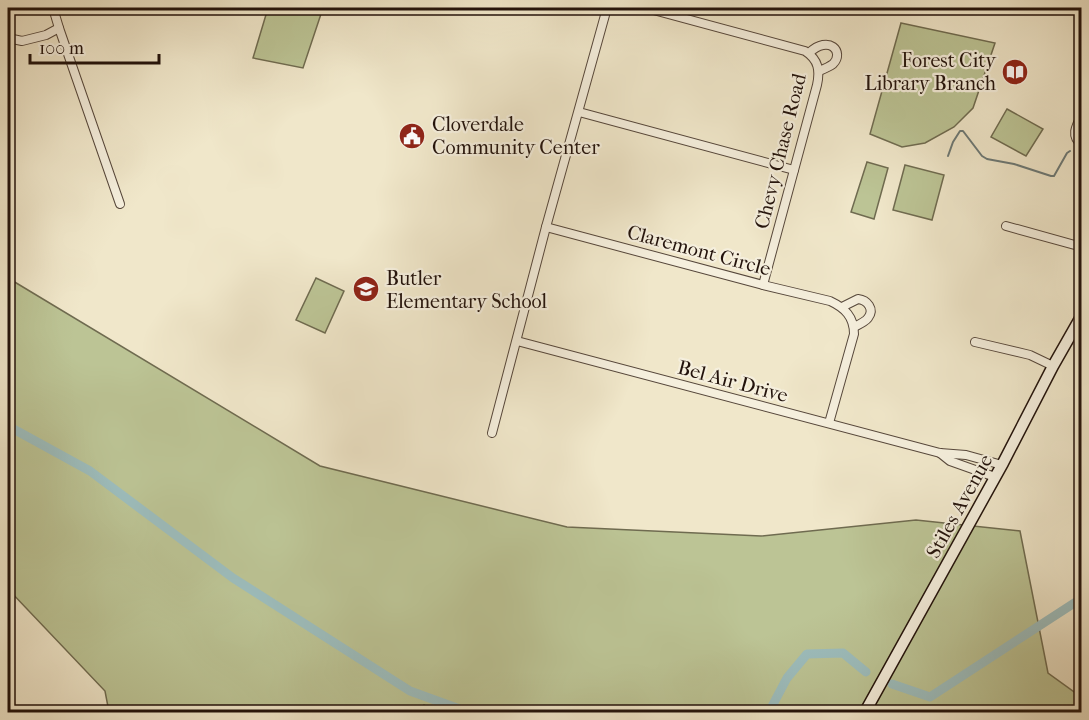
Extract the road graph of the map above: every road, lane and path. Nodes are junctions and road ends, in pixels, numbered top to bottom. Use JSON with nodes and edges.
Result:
{"nodes":[{"id":1,"x":53,"y":8,"type":"edge"},
{"id":2,"x":607,"y":8,"type":"edge"},
{"id":3,"x":646,"y":8,"type":"edge"},
{"id":4,"x":59,"y":28,"type":"junction"},
{"id":5,"x":8,"y":38,"type":"edge"},
{"id":6,"x":809,"y":53,"type":"junction"},
{"id":7,"x":819,"y":71,"type":"junction"},
{"id":8,"x":579,"y":112,"type":"junction"},
{"id":9,"x":1082,"y":115,"type":"edge"},
{"id":10,"x":1082,"y":145,"type":"edge"},
{"id":11,"x":794,"y":170,"type":"junction"},
{"id":12,"x":120,"y":204,"type":"dead end"},
{"id":13,"x":1006,"y":226,"type":"dead end"},
{"id":14,"x":546,"y":227,"type":"junction"},
{"id":15,"x":1082,"y":247,"type":"edge"},
{"id":16,"x":763,"y":285,"type":"junction"},
{"id":17,"x":842,"y":307,"type":"junction"},
{"id":18,"x":1082,"y":315,"type":"edge"},
{"id":19,"x":854,"y":327,"type":"junction"},
{"id":20,"x":517,"y":340,"type":"junction"},
{"id":21,"x":975,"y":342,"type":"dead end"},
{"id":22,"x":1053,"y":366,"type":"junction"},
{"id":23,"x":829,"y":423,"type":"junction"},
{"id":24,"x":492,"y":433,"type":"dead end"},
{"id":25,"x":940,"y":453,"type":"junction"},
{"id":26,"x":1002,"y":465,"type":"junction"},
{"id":27,"x":995,"y":477,"type":"junction"},
{"id":28,"x":865,"y":712,"type":"edge"}],
"edges":[{"from":1,"to":4,"type":"street"},
{"from":2,"to":8,"type":"street"},
{"from":3,"to":6,"type":"street","name":"Chevy Chase Road"},
{"from":4,"to":5,"type":"street"},
{"from":4,"to":12,"type":"street"},
{"from":6,"to":7,"type":"street","name":"Chevy Chase Road"},
{"from":6,"to":7,"type":"street"},
{"from":7,"to":11,"type":"street","name":"Chevy Chase Road"},
{"from":8,"to":11,"type":"street"},
{"from":8,"to":14,"type":"street"},
{"from":9,"to":10,"type":"street"},
{"from":11,"to":16,"type":"street","name":"Chevy Chase Road"},
{"from":13,"to":15,"type":"street"},
{"from":14,"to":16,"type":"street","name":"Claremont Circle"},
{"from":14,"to":20,"type":"street"},
{"from":16,"to":17,"type":"street","name":"Claremont Circle"},
{"from":17,"to":19,"type":"street"},
{"from":17,"to":19,"type":"street","name":"Claremont Circle"},
{"from":18,"to":22,"type":"street","name":"Stiles Avenue"},
{"from":19,"to":23,"type":"street","name":"Claremont Circle"},
{"from":20,"to":23,"type":"street","name":"Bel Air Drive"},
{"from":20,"to":24,"type":"street"},
{"from":21,"to":22,"type":"street"},
{"from":22,"to":26,"type":"street","name":"Stiles Avenue"},
{"from":23,"to":25,"type":"street","name":"Bel Air Drive"},
{"from":25,"to":26,"type":"street","name":"Bel Air Drive"},
{"from":25,"to":27,"type":"street","name":"Bel Air Drive"},
{"from":26,"to":27,"type":"street","name":"Stiles Avenue"},
{"from":27,"to":28,"type":"street","name":"Stiles Avenue"}]}
